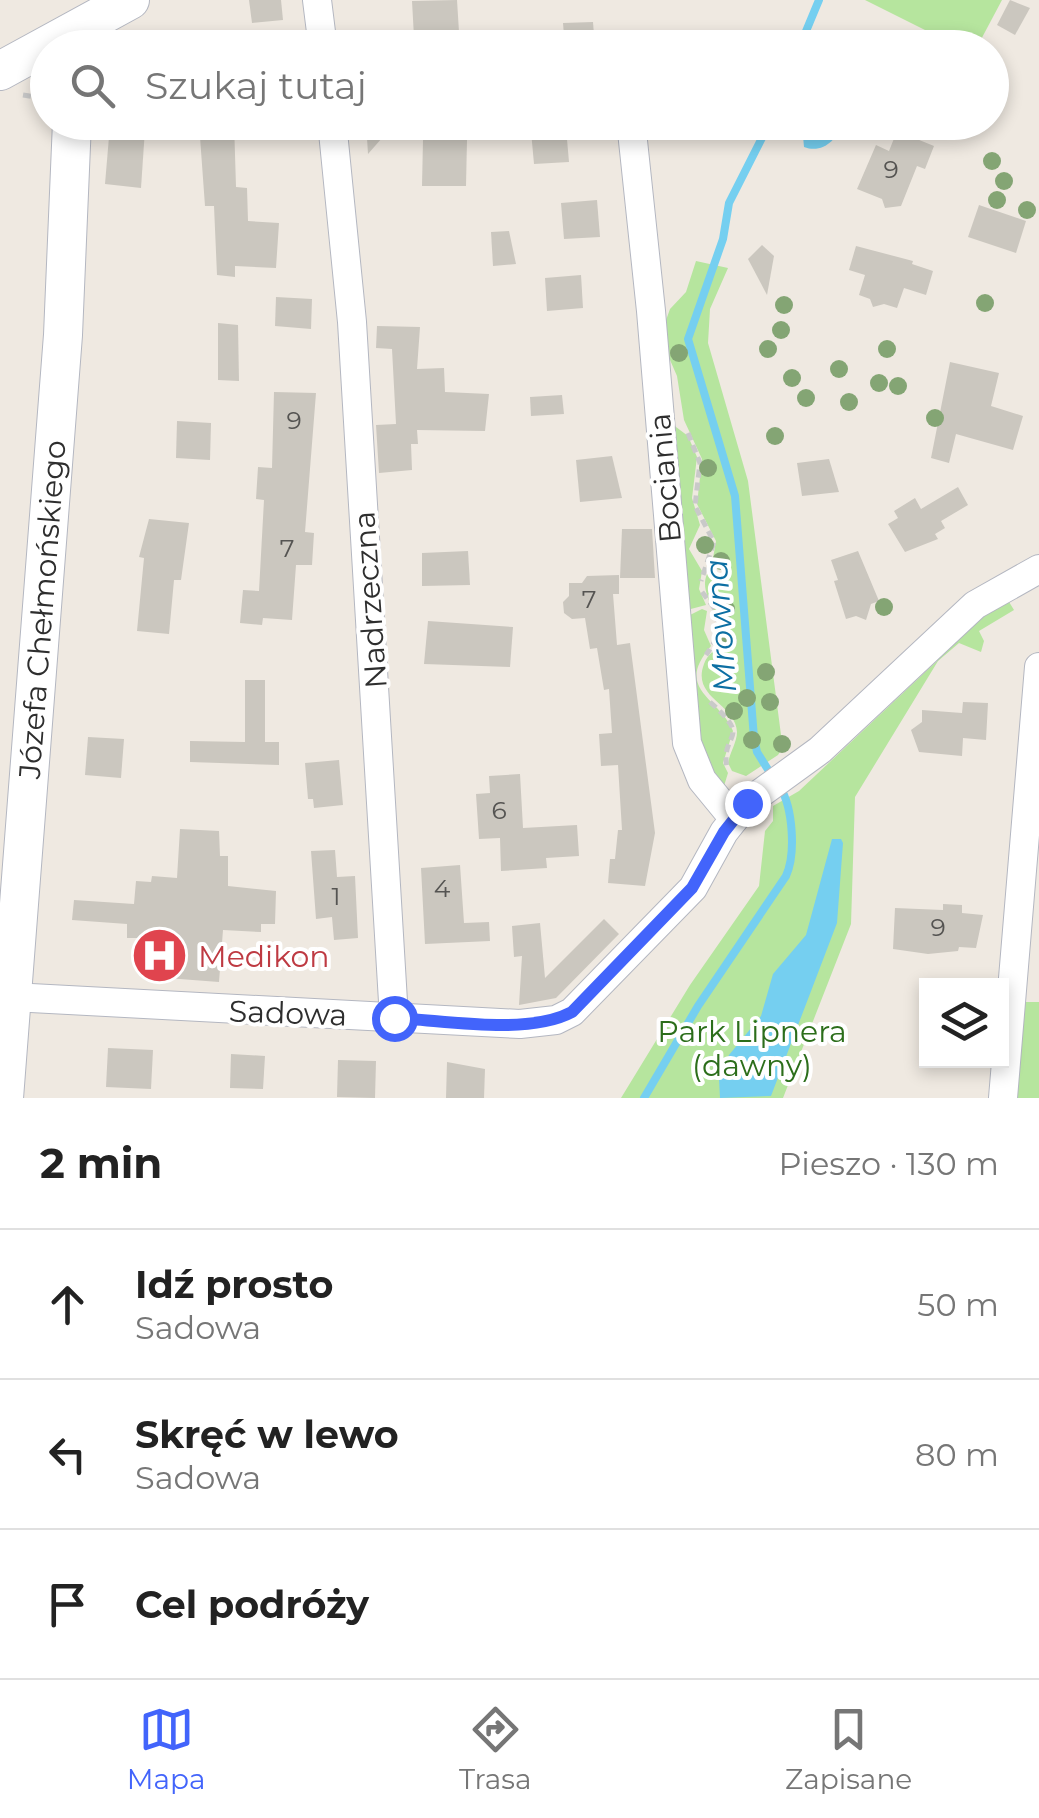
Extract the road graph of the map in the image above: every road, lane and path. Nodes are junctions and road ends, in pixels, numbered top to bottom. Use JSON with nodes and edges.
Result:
{"nodes":[{"id":1,"x":130,"y":0,"type":"edge"},
{"id":2,"x":317,"y":0,"type":"edge"},
{"id":3,"x":83,"y":30,"type":"edge"},
{"id":4,"x":320,"y":30,"type":"edge"},
{"id":5,"x":30,"y":66,"type":"edge"},
{"id":6,"x":7,"y":82,"type":"edge"},
{"id":7,"x":30,"y":93,"type":"edge"},
{"id":8,"x":71,"y":140,"type":"edge"},
{"id":9,"x":334,"y":140,"type":"edge"},
{"id":10,"x":633,"y":140,"type":"edge"},
{"id":11,"x":684,"y":425,"type":"dead end"},
{"id":12,"x":1039,"y":570,"type":"edge"},
{"id":13,"x":701,"y":662,"type":"dead end"},
{"id":14,"x":1039,"y":667,"type":"edge"},
{"id":15,"x":704,"y":696,"type":"dead end"},
{"id":16,"x":734,"y":778,"type":"dead end"},
{"id":17,"x":734,"y":819,"type":"junction"},
{"id":18,"x":12,"y":997,"type":"junction"},
{"id":19,"x":394,"y":1018,"type":"junction"},
{"id":20,"x":4,"y":1098,"type":"edge"},
{"id":21,"x":1002,"y":1098,"type":"edge"}],
"edges":[{"from":1,"to":3,"type":"street"},
{"from":2,"to":4,"type":"street"},
{"from":5,"to":6,"type":"street"},
{"from":6,"to":7,"type":"path"},
{"from":8,"to":18,"type":"street","name":"Józefa Chełmońskiego"},
{"from":9,"to":19,"type":"street","name":"Nadrzeczna"},
{"from":10,"to":17,"type":"street","name":"Bociania"},
{"from":11,"to":13,"type":"path"},
{"from":12,"to":17,"type":"street","name":"Sadowa"},
{"from":14,"to":21,"type":"street"},
{"from":15,"to":16,"type":"path"},
{"from":17,"to":19,"type":"street","name":"Sadowa"},
{"from":18,"to":19,"type":"street","name":"Sadowa"},
{"from":18,"to":20,"type":"street","name":"Józefa Chełmońskiego"}]}
